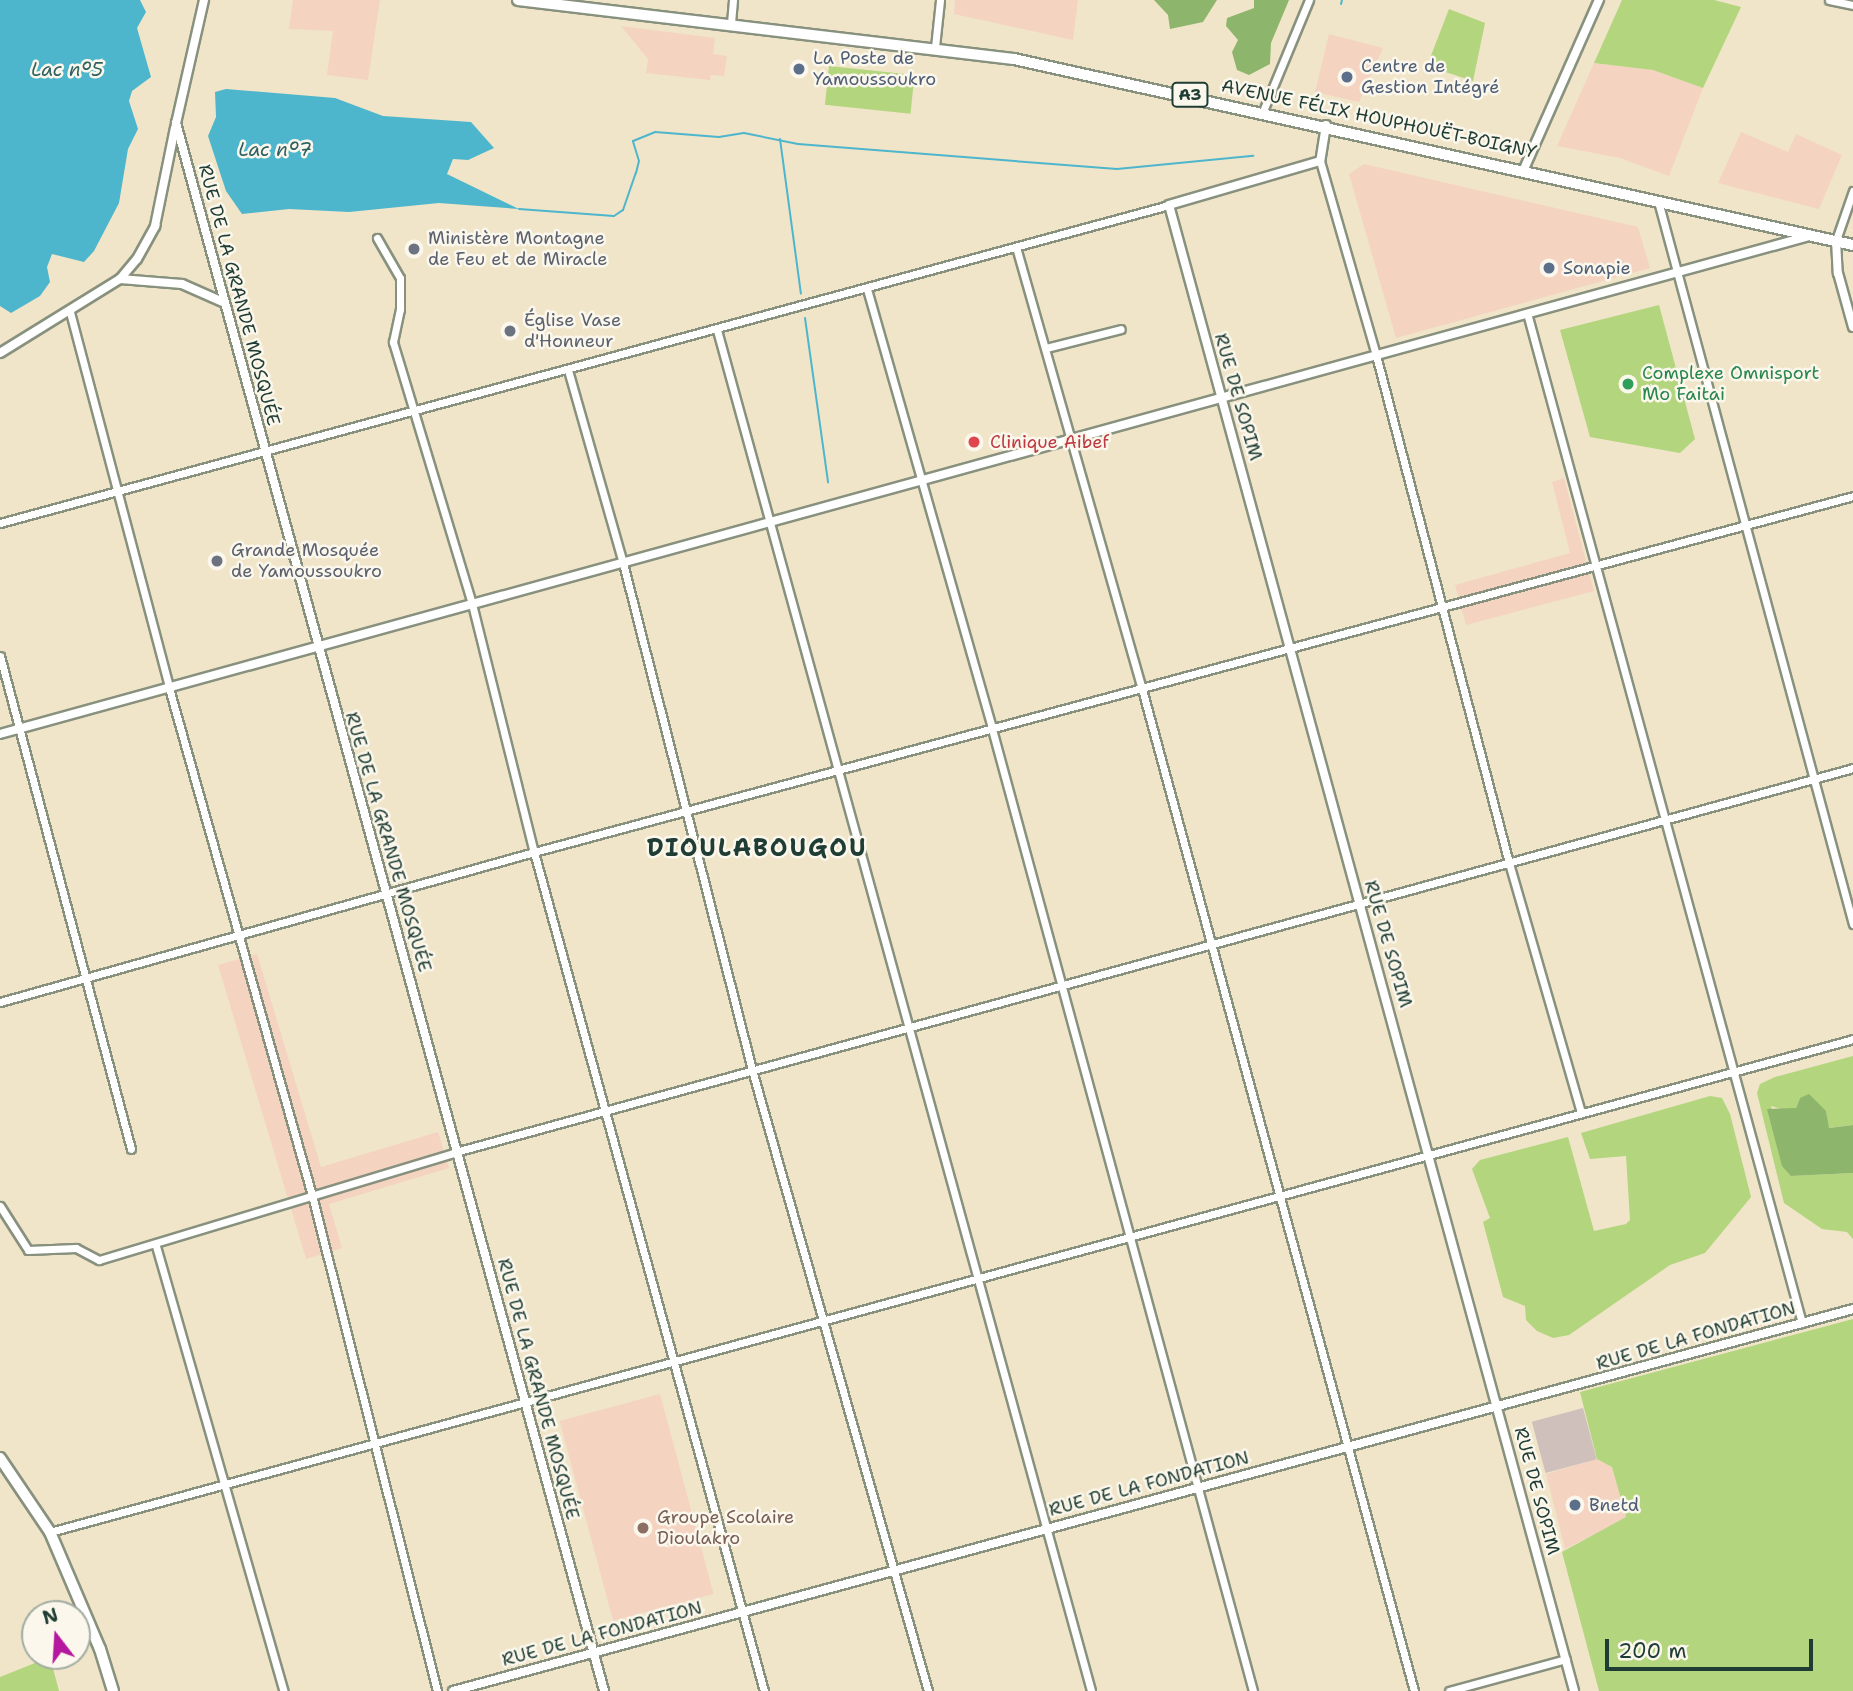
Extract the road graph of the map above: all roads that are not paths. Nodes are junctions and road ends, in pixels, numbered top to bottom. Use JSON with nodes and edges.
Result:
{"nodes":[{"id":1,"x":204,"y":0,"type":"edge"},
{"id":2,"x":518,"y":0,"type":"edge"},
{"id":3,"x":733,"y":0,"type":"edge"},
{"id":4,"x":940,"y":0,"type":"edge"},
{"id":5,"x":1309,"y":0,"type":"edge"},
{"id":6,"x":1599,"y":0,"type":"edge"},
{"id":7,"x":1829,"y":0,"type":"edge"},
{"id":8,"x":1853,"y":5,"type":"edge"},
{"id":9,"x":731,"y":23,"type":"junction"},
{"id":10,"x":935,"y":47,"type":"junction"},
{"id":11,"x":1263,"y":111,"type":"junction"},
{"id":12,"x":176,"y":123,"type":"junction"},
{"id":13,"x":1326,"y":125,"type":"junction"},
{"id":14,"x":1320,"y":161,"type":"junction"},
{"id":15,"x":1524,"y":169,"type":"junction"},
{"id":16,"x":1853,"y":191,"type":"edge"},
{"id":17,"x":1658,"y":201,"type":"junction"},
{"id":18,"x":1169,"y":205,"type":"junction"},
{"id":19,"x":1809,"y":236,"type":"junction"},
{"id":20,"x":377,"y":238,"type":"dead end"},
{"id":21,"x":1836,"y":240,"type":"junction"},
{"id":22,"x":1853,"y":245,"type":"edge"},
{"id":23,"x":1016,"y":247,"type":"junction"},
{"id":24,"x":1679,"y":272,"type":"junction"},
{"id":25,"x":120,"y":279,"type":"junction"},
{"id":26,"x":867,"y":289,"type":"junction"},
{"id":27,"x":225,"y":303,"type":"junction"},
{"id":28,"x":70,"y":312,"type":"junction"},
{"id":29,"x":1527,"y":313,"type":"junction"},
{"id":30,"x":1853,"y":327,"type":"edge"},
{"id":31,"x":1121,"y":329,"type":"dead end"},
{"id":32,"x":717,"y":330,"type":"junction"},
{"id":33,"x":1046,"y":348,"type":"junction"},
{"id":34,"x":0,"y":353,"type":"edge"},
{"id":35,"x":1376,"y":355,"type":"junction"},
{"id":36,"x":568,"y":370,"type":"junction"},
{"id":37,"x":1222,"y":397,"type":"junction"},
{"id":38,"x":412,"y":412,"type":"junction"},
{"id":39,"x":1071,"y":439,"type":"junction"},
{"id":40,"x":266,"y":452,"type":"junction"},
{"id":41,"x":921,"y":481,"type":"junction"},
{"id":42,"x":117,"y":492,"type":"junction"},
{"id":43,"x":1853,"y":496,"type":"edge"},
{"id":44,"x":772,"y":522,"type":"junction"},
{"id":45,"x":0,"y":523,"type":"edge"},
{"id":46,"x":1746,"y":523,"type":"junction"},
{"id":47,"x":623,"y":563,"type":"junction"},
{"id":48,"x":1596,"y":566,"type":"junction"},
{"id":49,"x":472,"y":604,"type":"junction"},
{"id":50,"x":1444,"y":609,"type":"junction"},
{"id":51,"x":318,"y":647,"type":"junction"},
{"id":52,"x":1291,"y":649,"type":"junction"},
{"id":53,"x":0,"y":656,"type":"edge"},
{"id":54,"x":169,"y":688,"type":"junction"},
{"id":55,"x":1142,"y":689,"type":"junction"},
{"id":56,"x":19,"y":729,"type":"junction"},
{"id":57,"x":992,"y":729,"type":"junction"},
{"id":58,"x":0,"y":734,"type":"edge"},
{"id":59,"x":1853,"y":768,"type":"edge"},
{"id":60,"x":839,"y":770,"type":"junction"},
{"id":61,"x":1812,"y":779,"type":"junction"},
{"id":62,"x":683,"y":812,"type":"junction"},
{"id":63,"x":1663,"y":819,"type":"junction"},
{"id":64,"x":534,"y":852,"type":"junction"},
{"id":65,"x":1509,"y":863,"type":"junction"},
{"id":66,"x":386,"y":895,"type":"junction"},
{"id":67,"x":1359,"y":901,"type":"junction"},
{"id":68,"x":1853,"y":923,"type":"edge"},
{"id":69,"x":240,"y":935,"type":"junction"},
{"id":70,"x":1208,"y":943,"type":"junction"},
{"id":71,"x":88,"y":978,"type":"junction"},
{"id":72,"x":1062,"y":984,"type":"junction"},
{"id":73,"x":0,"y":1002,"type":"edge"},
{"id":74,"x":905,"y":1027,"type":"junction"},
{"id":75,"x":1853,"y":1039,"type":"edge"},
{"id":76,"x":752,"y":1070,"type":"junction"},
{"id":77,"x":1732,"y":1072,"type":"junction"},
{"id":78,"x":606,"y":1110,"type":"junction"},
{"id":79,"x":1581,"y":1112,"type":"junction"},
{"id":80,"x":131,"y":1149,"type":"dead end"},
{"id":81,"x":459,"y":1151,"type":"junction"},
{"id":82,"x":1430,"y":1153,"type":"junction"},
{"id":83,"x":1279,"y":1197,"type":"junction"},
{"id":84,"x":313,"y":1199,"type":"junction"},
{"id":85,"x":0,"y":1206,"type":"edge"},
{"id":86,"x":1131,"y":1237,"type":"junction"},
{"id":87,"x":156,"y":1246,"type":"junction"},
{"id":88,"x":975,"y":1279,"type":"junction"},
{"id":89,"x":1853,"y":1309,"type":"edge"},
{"id":90,"x":821,"y":1322,"type":"junction"},
{"id":91,"x":1802,"y":1323,"type":"junction"},
{"id":92,"x":675,"y":1363,"type":"junction"},
{"id":93,"x":524,"y":1403,"type":"junction"},
{"id":94,"x":1499,"y":1407,"type":"junction"},
{"id":95,"x":372,"y":1446,"type":"junction"},
{"id":96,"x":1348,"y":1447,"type":"junction"},
{"id":97,"x":0,"y":1458,"type":"edge"},
{"id":98,"x":227,"y":1485,"type":"junction"},
{"id":99,"x":1198,"y":1488,"type":"junction"},
{"id":100,"x":1045,"y":1529,"type":"junction"},
{"id":101,"x":50,"y":1532,"type":"junction"},
{"id":102,"x":892,"y":1573,"type":"junction"},
{"id":103,"x":743,"y":1612,"type":"junction"},
{"id":104,"x":592,"y":1653,"type":"junction"},
{"id":105,"x":1566,"y":1659,"type":"junction"},
{"id":106,"x":113,"y":1691,"type":"edge"},
{"id":107,"x":284,"y":1691,"type":"edge"},
{"id":108,"x":437,"y":1691,"type":"edge"},
{"id":109,"x":453,"y":1691,"type":"edge"},
{"id":110,"x":604,"y":1691,"type":"edge"},
{"id":111,"x":764,"y":1691,"type":"edge"},
{"id":112,"x":928,"y":1691,"type":"edge"},
{"id":113,"x":1091,"y":1691,"type":"edge"},
{"id":114,"x":1253,"y":1691,"type":"edge"},
{"id":115,"x":1414,"y":1691,"type":"edge"},
{"id":116,"x":1449,"y":1691,"type":"edge"},
{"id":117,"x":1574,"y":1691,"type":"edge"}],
"edges":[{"from":1,"to":12,"type":"street","name":"RUE DE LA GRANDE MOSQUÉE"},
{"from":2,"to":9,"type":"highway","name":"AVENUE FÉLIX HOUPHOUËT-BOIGNY","number":"A3"},
{"from":3,"to":9,"type":"street"},
{"from":4,"to":10,"type":"street"},
{"from":5,"to":11,"type":"street"},
{"from":6,"to":15,"type":"street"},
{"from":7,"to":8,"type":"street"},
{"from":9,"to":10,"type":"highway","name":"AVENUE FÉLIX HOUPHOUËT-BOIGNY","number":"A3"},
{"from":10,"to":11,"type":"highway","name":"AVENUE FÉLIX HOUPHOUËT-BOIGNY","number":"A3"},
{"from":11,"to":13,"type":"highway","name":"AVENUE FÉLIX HOUPHOUËT-BOIGNY","number":"A3"},
{"from":12,"to":25,"type":"street"},
{"from":12,"to":27,"type":"street","name":"RUE DE LA GRANDE MOSQUÉE"},
{"from":13,"to":14,"type":"street"},
{"from":13,"to":15,"type":"highway","name":"AVENUE FÉLIX HOUPHOUËT-BOIGNY","number":"A3"},
{"from":14,"to":18,"type":"street"},
{"from":14,"to":35,"type":"street"},
{"from":15,"to":17,"type":"highway","name":"AVENUE FÉLIX HOUPHOUËT-BOIGNY","number":"A3"},
{"from":16,"to":21,"type":"street"},
{"from":17,"to":19,"type":"highway","name":"AVENUE FÉLIX HOUPHOUËT-BOIGNY","number":"A3"},
{"from":17,"to":24,"type":"street"},
{"from":18,"to":23,"type":"street"},
{"from":18,"to":37,"type":"street","name":"RUE DE SOPIM"},
{"from":19,"to":21,"type":"highway","name":"AVENUE FÉLIX HOUPHOUËT-BOIGNY","number":"A3"},
{"from":19,"to":24,"type":"street"},
{"from":20,"to":38,"type":"street"},
{"from":21,"to":22,"type":"highway","name":"AVENUE FÉLIX HOUPHOUËT-BOIGNY","number":"A3"},
{"from":21,"to":30,"type":"street"},
{"from":23,"to":26,"type":"street"},
{"from":23,"to":33,"type":"street"},
{"from":24,"to":29,"type":"street"},
{"from":24,"to":46,"type":"street"},
{"from":25,"to":27,"type":"street"},
{"from":25,"to":28,"type":"street"},
{"from":26,"to":32,"type":"street"},
{"from":26,"to":41,"type":"street"},
{"from":27,"to":40,"type":"street","name":"RUE DE LA GRANDE MOSQUÉE"},
{"from":28,"to":34,"type":"street"},
{"from":28,"to":42,"type":"street"},
{"from":29,"to":35,"type":"street"},
{"from":29,"to":48,"type":"street"},
{"from":31,"to":33,"type":"street"},
{"from":32,"to":36,"type":"street"},
{"from":32,"to":44,"type":"street"},
{"from":33,"to":39,"type":"street"},
{"from":35,"to":37,"type":"street"},
{"from":35,"to":50,"type":"street"},
{"from":36,"to":38,"type":"street"},
{"from":36,"to":47,"type":"street"},
{"from":37,"to":39,"type":"street"},
{"from":37,"to":52,"type":"street","name":"RUE DE SOPIM"},
{"from":38,"to":40,"type":"street"},
{"from":38,"to":49,"type":"street"},
{"from":39,"to":41,"type":"street"},
{"from":39,"to":55,"type":"street"},
{"from":40,"to":42,"type":"street"},
{"from":40,"to":51,"type":"street","name":"RUE DE LA GRANDE MOSQUÉE"},
{"from":41,"to":44,"type":"street"},
{"from":41,"to":57,"type":"street"},
{"from":42,"to":45,"type":"street"},
{"from":42,"to":54,"type":"street"},
{"from":43,"to":46,"type":"street"},
{"from":44,"to":47,"type":"street"},
{"from":44,"to":60,"type":"street"},
{"from":46,"to":48,"type":"street"},
{"from":46,"to":61,"type":"street"},
{"from":47,"to":49,"type":"street"},
{"from":47,"to":62,"type":"street"},
{"from":48,"to":50,"type":"street"},
{"from":48,"to":63,"type":"street"},
{"from":49,"to":51,"type":"street"},
{"from":49,"to":64,"type":"street"},
{"from":50,"to":52,"type":"street"},
{"from":50,"to":65,"type":"street"},
{"from":51,"to":54,"type":"street"},
{"from":51,"to":66,"type":"street","name":"RUE DE LA GRANDE MOSQUÉE"},
{"from":52,"to":55,"type":"street"},
{"from":52,"to":67,"type":"street","name":"RUE DE SOPIM"},
{"from":53,"to":56,"type":"street"},
{"from":54,"to":56,"type":"street"},
{"from":54,"to":69,"type":"street"},
{"from":55,"to":57,"type":"street"},
{"from":55,"to":70,"type":"street"},
{"from":56,"to":58,"type":"street"},
{"from":56,"to":71,"type":"street"},
{"from":57,"to":60,"type":"street"},
{"from":57,"to":72,"type":"street"},
{"from":59,"to":61,"type":"street"},
{"from":60,"to":62,"type":"street"},
{"from":60,"to":74,"type":"street"},
{"from":61,"to":63,"type":"street"},
{"from":61,"to":68,"type":"street"},
{"from":62,"to":64,"type":"street"},
{"from":62,"to":76,"type":"street"},
{"from":63,"to":65,"type":"street"},
{"from":63,"to":77,"type":"street"},
{"from":64,"to":66,"type":"street"},
{"from":64,"to":78,"type":"street"},
{"from":65,"to":67,"type":"street"},
{"from":65,"to":79,"type":"street"},
{"from":66,"to":69,"type":"street"},
{"from":66,"to":81,"type":"street","name":"RUE DE LA GRANDE MOSQUÉE"},
{"from":67,"to":70,"type":"street"},
{"from":67,"to":82,"type":"street","name":"RUE DE SOPIM"},
{"from":69,"to":71,"type":"street"},
{"from":69,"to":84,"type":"street"},
{"from":70,"to":72,"type":"street"},
{"from":70,"to":83,"type":"street"},
{"from":71,"to":73,"type":"street"},
{"from":71,"to":80,"type":"street"},
{"from":72,"to":74,"type":"street"},
{"from":72,"to":86,"type":"street"},
{"from":74,"to":76,"type":"street"},
{"from":74,"to":88,"type":"street"},
{"from":75,"to":77,"type":"street"},
{"from":76,"to":78,"type":"street"},
{"from":76,"to":90,"type":"street"},
{"from":77,"to":79,"type":"street"},
{"from":77,"to":91,"type":"street"},
{"from":78,"to":81,"type":"street"},
{"from":78,"to":92,"type":"street"},
{"from":79,"to":82,"type":"street"},
{"from":81,"to":84,"type":"street"},
{"from":81,"to":93,"type":"street","name":"RUE DE LA GRANDE MOSQUÉE"},
{"from":82,"to":83,"type":"street"},
{"from":82,"to":94,"type":"street","name":"RUE DE SOPIM"},
{"from":83,"to":86,"type":"street"},
{"from":83,"to":96,"type":"street"},
{"from":84,"to":87,"type":"street"},
{"from":84,"to":95,"type":"street"},
{"from":85,"to":87,"type":"street"},
{"from":86,"to":88,"type":"street"},
{"from":86,"to":99,"type":"street"},
{"from":87,"to":98,"type":"street"},
{"from":88,"to":90,"type":"street"},
{"from":88,"to":100,"type":"street"},
{"from":89,"to":91,"type":"street","name":"RUE DE LA FONDATION"},
{"from":90,"to":92,"type":"street"},
{"from":90,"to":102,"type":"street"},
{"from":91,"to":94,"type":"street","name":"RUE DE LA FONDATION"},
{"from":92,"to":93,"type":"street"},
{"from":92,"to":103,"type":"street"},
{"from":93,"to":95,"type":"street"},
{"from":93,"to":104,"type":"street","name":"RUE DE LA GRANDE MOSQUÉE"},
{"from":94,"to":96,"type":"street","name":"RUE DE LA FONDATION"},
{"from":94,"to":105,"type":"street","name":"RUE DE SOPIM"},
{"from":95,"to":98,"type":"street"},
{"from":95,"to":108,"type":"street"},
{"from":96,"to":99,"type":"street","name":"RUE DE LA FONDATION"},
{"from":96,"to":115,"type":"street"},
{"from":97,"to":101,"type":"main road"},
{"from":98,"to":101,"type":"street"},
{"from":98,"to":107,"type":"street"},
{"from":99,"to":100,"type":"street","name":"RUE DE LA FONDATION"},
{"from":99,"to":114,"type":"street"},
{"from":100,"to":102,"type":"street","name":"RUE DE LA FONDATION"},
{"from":100,"to":113,"type":"street"},
{"from":101,"to":106,"type":"main road"},
{"from":102,"to":103,"type":"street","name":"RUE DE LA FONDATION"},
{"from":102,"to":112,"type":"street"},
{"from":103,"to":104,"type":"street","name":"RUE DE LA FONDATION"},
{"from":103,"to":111,"type":"street"},
{"from":104,"to":109,"type":"street","name":"RUE DE LA FONDATION"},
{"from":104,"to":110,"type":"street","name":"RUE DE LA GRANDE MOSQUÉE"},
{"from":105,"to":116,"type":"street"},
{"from":105,"to":117,"type":"street","name":"RUE DE SOPIM"}]}
